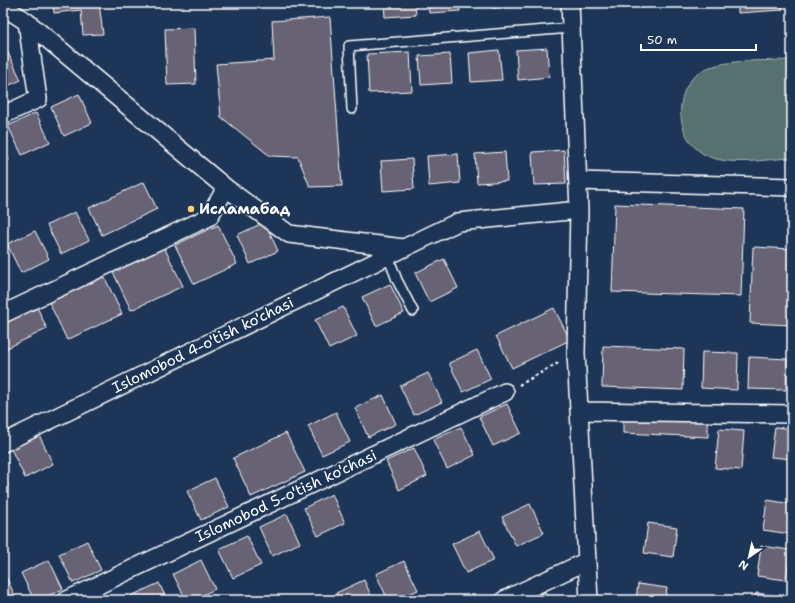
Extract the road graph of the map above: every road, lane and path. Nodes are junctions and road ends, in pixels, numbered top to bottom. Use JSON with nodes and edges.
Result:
{"nodes":[{"id":1,"x":3,"y":3,"type":"edge"},
{"id":2,"x":570,"y":3,"type":"edge"},
{"id":3,"x":27,"y":22,"type":"junction"},
{"id":4,"x":571,"y":28,"type":"junction"},
{"id":5,"x":352,"y":109,"type":"dead end"},
{"id":6,"x":3,"y":115,"type":"edge"},
{"id":7,"x":578,"y":181,"type":"junction"},
{"id":8,"x":792,"y":187,"type":"edge"},
{"id":9,"x":226,"y":188,"type":"junction"},
{"id":10,"x":579,"y":210,"type":"junction"},
{"id":11,"x":404,"y":248,"type":"junction"},
{"id":12,"x":388,"y":256,"type":"junction"},
{"id":13,"x":413,"y":311,"type":"dead end"},
{"id":14,"x":3,"y":314,"type":"edge"},
{"id":15,"x":576,"y":353,"type":"junction"},
{"id":16,"x":506,"y":392,"type":"joint"},
{"id":17,"x":581,"y":411,"type":"junction"},
{"id":18,"x":792,"y":414,"type":"edge"},
{"id":19,"x":3,"y":443,"type":"edge"},
{"id":20,"x":588,"y":561,"type":"junction"},
{"id":21,"x":67,"y":600,"type":"edge"},
{"id":22,"x":504,"y":600,"type":"edge"},
{"id":23,"x":589,"y":600,"type":"edge"}],
"edges":[{"from":1,"to":3,"type":"street"},
{"from":2,"to":4,"type":"street"},
{"from":3,"to":6,"type":"street"},
{"from":3,"to":9,"type":"street"},
{"from":4,"to":5,"type":"lane"},
{"from":4,"to":7,"type":"street"},
{"from":7,"to":8,"type":"street"},
{"from":7,"to":10,"type":"street"},
{"from":9,"to":11,"type":"street"},
{"from":9,"to":14,"type":"street"},
{"from":10,"to":11,"type":"street","name":"Islomobod 4-o'tish ko'chasi"},
{"from":10,"to":15,"type":"street"},
{"from":11,"to":12,"type":"street","name":"Islomobod 4-o'tish ko'chasi"},
{"from":12,"to":13,"type":"lane"},
{"from":12,"to":19,"type":"street","name":"Islomobod 4-o'tish ko'chasi"},
{"from":15,"to":16,"type":"path"},
{"from":15,"to":17,"type":"street"},
{"from":16,"to":21,"type":"street","name":"Islomobod 5-o'tish ko'chasi"},
{"from":17,"to":18,"type":"street"},
{"from":17,"to":20,"type":"street"},
{"from":20,"to":22,"type":"street"},
{"from":20,"to":23,"type":"street"}]}
